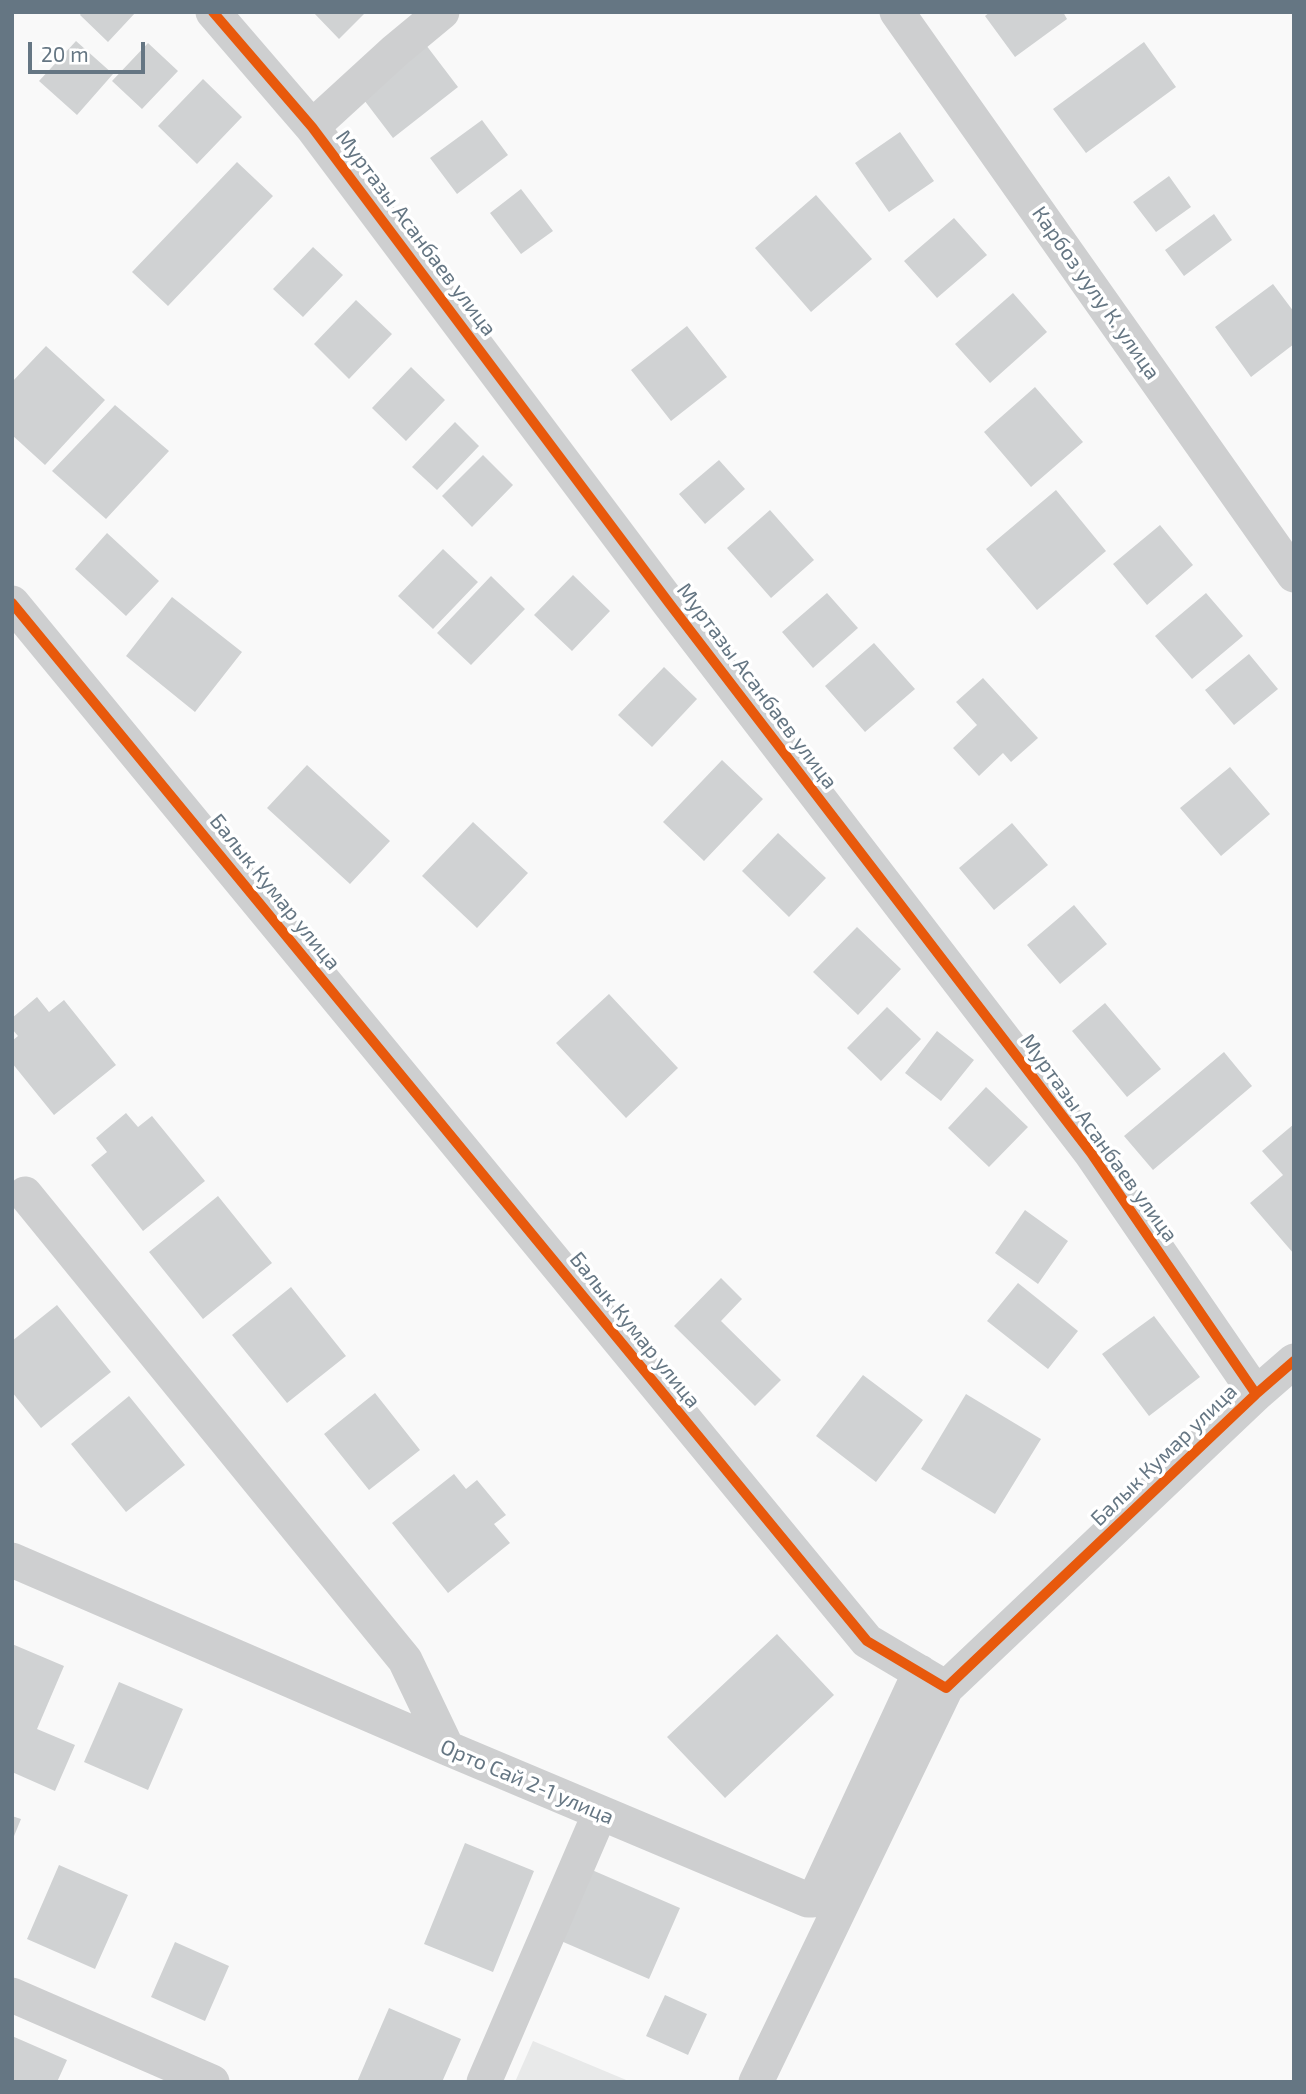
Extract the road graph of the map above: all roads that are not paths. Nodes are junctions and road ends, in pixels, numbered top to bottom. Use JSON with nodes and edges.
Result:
{"nodes":[{"id":1,"x":213,"y":12,"type":"edge"},
{"id":2,"x":442,"y":12,"type":"edge"},
{"id":3,"x":897,"y":12,"type":"edge"},
{"id":4,"x":312,"y":127,"type":"junction"},
{"id":5,"x":1290,"y":561,"type":"edge"},
{"id":6,"x":12,"y":603,"type":"edge"},
{"id":7,"x":25,"y":1194,"type":"dead end"},
{"id":8,"x":1294,"y":1361,"type":"edge"},
{"id":9,"x":1256,"y":1394,"type":"junction"},
{"id":10,"x":12,"y":1559,"type":"edge"},
{"id":11,"x":933,"y":1680,"type":"junction"},
{"id":12,"x":447,"y":1748,"type":"junction"},
{"id":13,"x":600,"y":1813,"type":"junction"},
{"id":14,"x":12,"y":1995,"type":"edge"},
{"id":15,"x":212,"y":2082,"type":"edge"},
{"id":16,"x":484,"y":2082,"type":"edge"},
{"id":17,"x":757,"y":2082,"type":"edge"}],
"edges":[{"from":1,"to":4,"type":"street","name":"Муртазы Асанбаев улица"},
{"from":2,"to":4,"type":"street"},
{"from":3,"to":5,"type":"street","name":"Карбоз уулу К. улица"},
{"from":4,"to":9,"type":"street","name":"Муртазы Асанбаев улица"},
{"from":6,"to":11,"type":"street","name":"Балык Кумар улица"},
{"from":7,"to":12,"type":"street"},
{"from":8,"to":9,"type":"street","name":"Балык Кумар улица"},
{"from":9,"to":11,"type":"street","name":"Балык Кумар улица"},
{"from":10,"to":12,"type":"street","name":"Орто Сай 2-1 улица"},
{"from":11,"to":13,"type":"street","name":"Орто Сай 2-1 улица"},
{"from":11,"to":17,"type":"street"},
{"from":12,"to":13,"type":"street","name":"Орто Сай 2-1 улица"},
{"from":13,"to":16,"type":"street"},
{"from":14,"to":15,"type":"street"}]}
